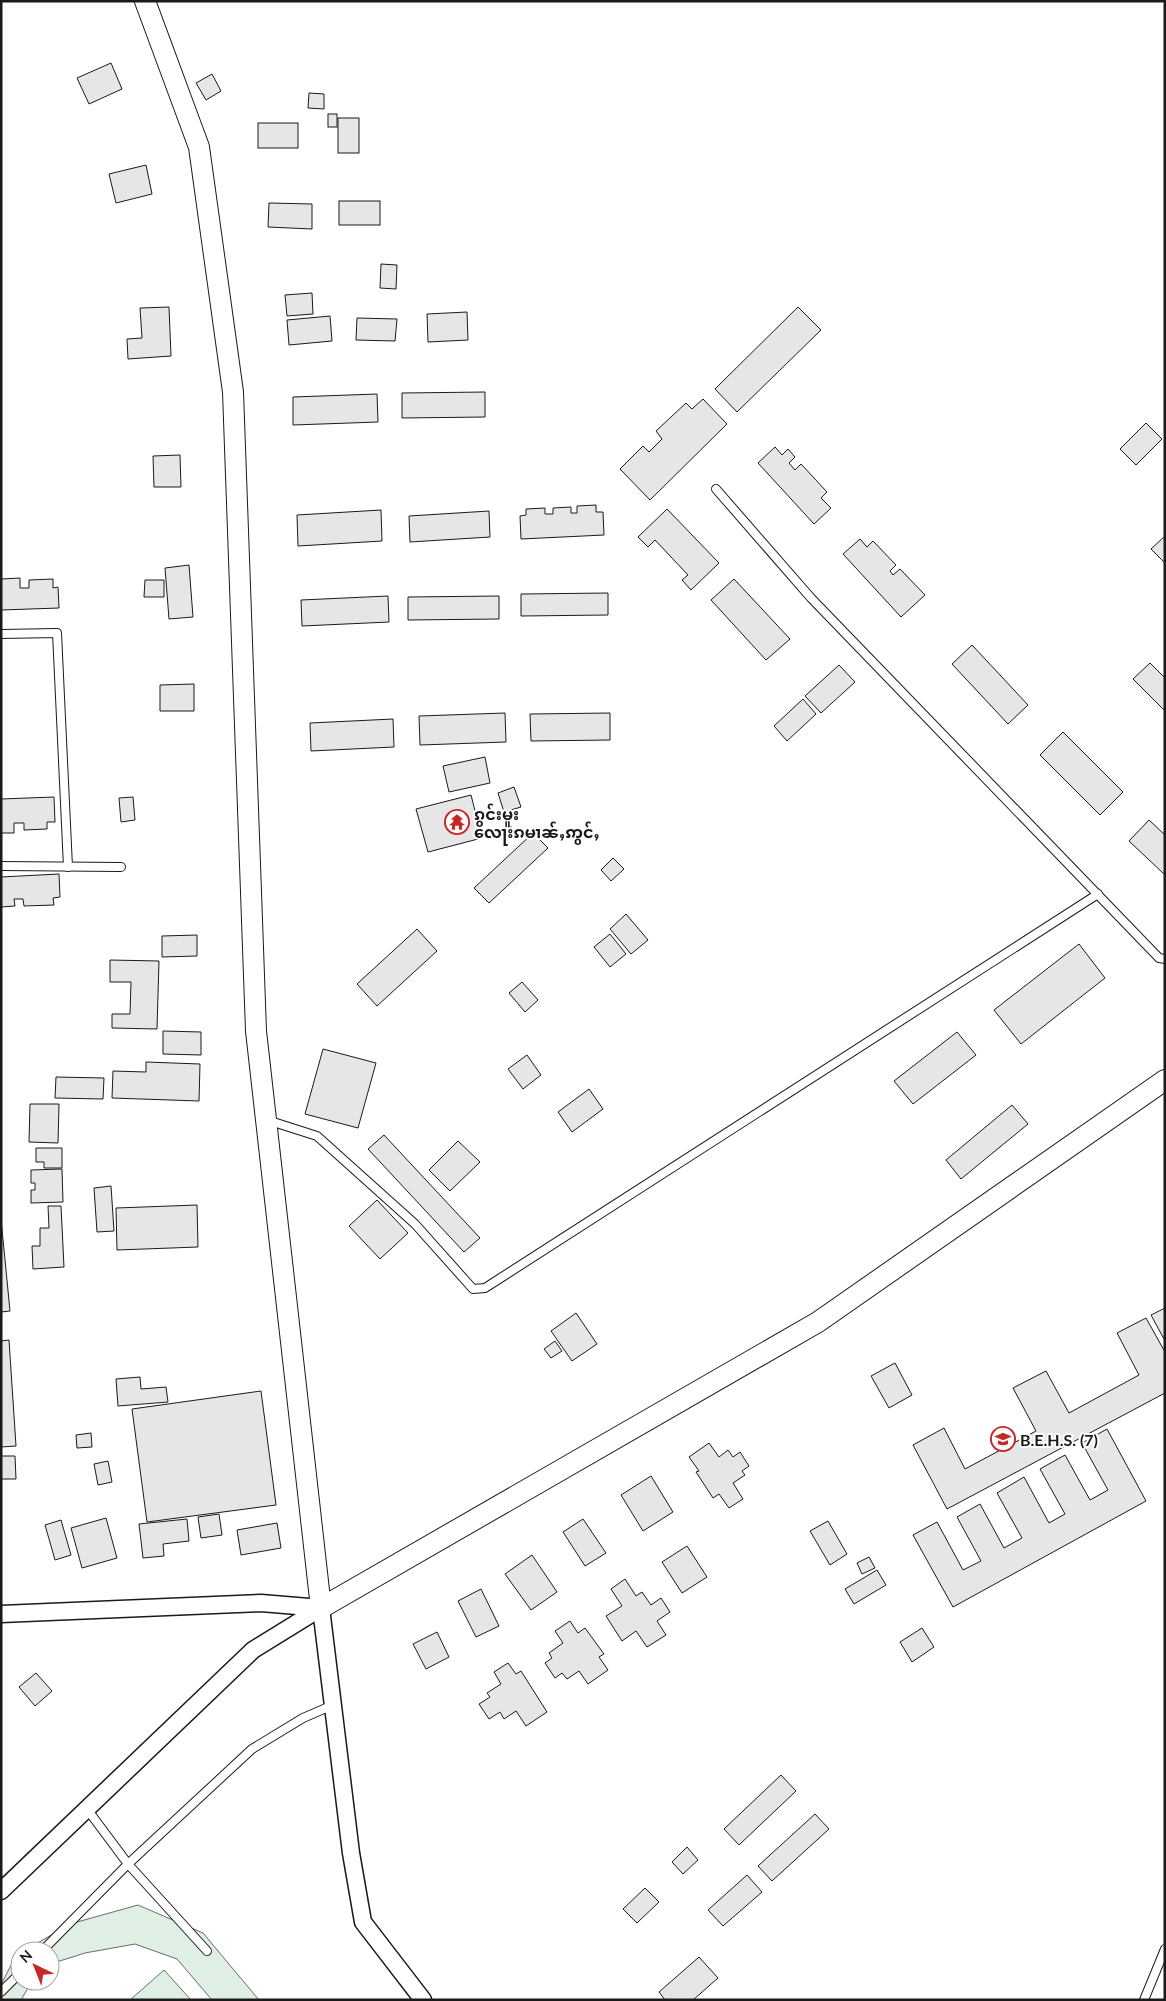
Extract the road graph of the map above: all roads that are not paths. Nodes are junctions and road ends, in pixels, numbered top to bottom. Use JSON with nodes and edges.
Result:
{"nodes":[{"id":1,"x":145,"y":1,"type":"edge"},
{"id":2,"x":716,"y":489,"type":"dead end"},
{"id":3,"x":1,"y":634,"type":"edge"},
{"id":4,"x":1,"y":866,"type":"edge"},
{"id":5,"x":68,"y":867,"type":"junction"},
{"id":6,"x":121,"y":867,"type":"dead end"},
{"id":7,"x":1098,"y":894,"type":"junction"},
{"id":8,"x":1165,"y":959,"type":"edge"},
{"id":9,"x":1165,"y":1080,"type":"edge"},
{"id":10,"x":266,"y":1120,"type":"junction"},
{"id":11,"x":321,"y":1608,"type":"junction"},
{"id":12,"x":1,"y":1614,"type":"edge"},
{"id":13,"x":333,"y":1706,"type":"junction"},
{"id":14,"x":87,"y":1809,"type":"junction"},
{"id":15,"x":128,"y":1864,"type":"junction"},
{"id":16,"x":1,"y":1891,"type":"edge"},
{"id":17,"x":52,"y":1941,"type":"edge"},
{"id":18,"x":1165,"y":1949,"type":"edge"},
{"id":19,"x":207,"y":1951,"type":"dead end"},
{"id":20,"x":10,"y":1983,"type":"edge"},
{"id":21,"x":1,"y":1992,"type":"edge"},
{"id":22,"x":423,"y":2000,"type":"edge"},
{"id":23,"x":1144,"y":2000,"type":"edge"}],
"edges":[{"from":1,"to":10,"type":"street"},
{"from":2,"to":7,"type":"lane"},
{"from":3,"to":5,"type":"lane"},
{"from":4,"to":5,"type":"lane"},
{"from":5,"to":6,"type":"lane"},
{"from":7,"to":8,"type":"lane"},
{"from":7,"to":10,"type":"lane"},
{"from":9,"to":11,"type":"street"},
{"from":10,"to":11,"type":"street"},
{"from":11,"to":12,"type":"street"},
{"from":11,"to":13,"type":"street"},
{"from":11,"to":14,"type":"street"},
{"from":13,"to":15,"type":"lane"},
{"from":13,"to":22,"type":"street"},
{"from":14,"to":15,"type":"lane"},
{"from":14,"to":16,"type":"street"},
{"from":15,"to":17,"type":"lane"},
{"from":15,"to":19,"type":"lane"},
{"from":18,"to":23,"type":"lane"},
{"from":20,"to":21,"type":"lane"}]}
